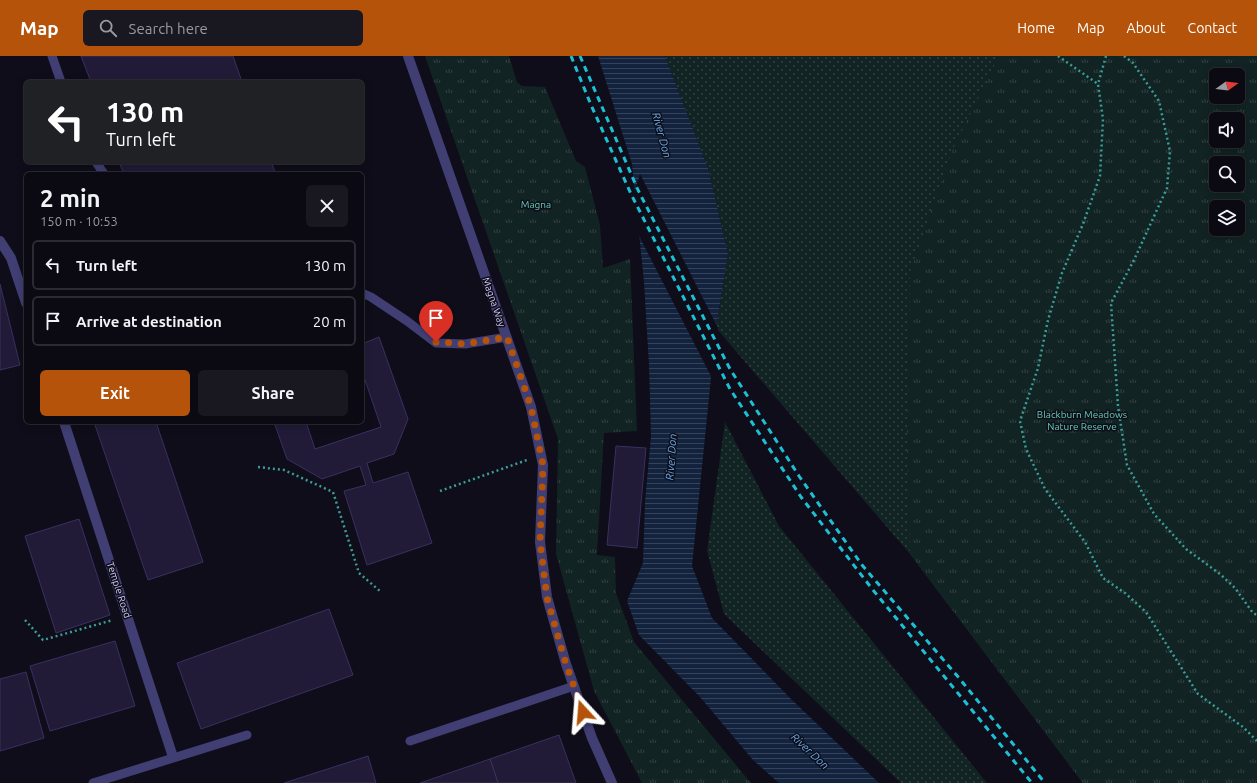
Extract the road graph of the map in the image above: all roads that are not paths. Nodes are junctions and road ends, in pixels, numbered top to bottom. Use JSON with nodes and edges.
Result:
{"nodes":[{"id":1,"x":52,"y":56,"type":"edge"},
{"id":2,"x":408,"y":56,"type":"edge"},
{"id":3,"x":60,"y":80,"type":"edge"},
{"id":4,"x":0,"y":241,"type":"edge"},
{"id":5,"x":364,"y":294,"type":"edge"},
{"id":6,"x":24,"y":297,"type":"edge"},
{"id":7,"x":507,"y":337,"type":"junction"},
{"id":8,"x":65,"y":424,"type":"edge"},
{"id":9,"x":574,"y":686,"type":"junction"},
{"id":10,"x":247,"y":735,"type":"dead end"},
{"id":11,"x":410,"y":741,"type":"dead end"},
{"id":12,"x":173,"y":757,"type":"junction"},
{"id":13,"x":93,"y":783,"type":"edge"},
{"id":14,"x":612,"y":783,"type":"edge"}],
"edges":[{"from":1,"to":3,"type":"lane"},
{"from":2,"to":7,"type":"street","name":"Magna Way"},
{"from":4,"to":6,"type":"street"},
{"from":5,"to":7,"type":"lane"},
{"from":7,"to":9,"type":"street","name":"Magna Way"},
{"from":8,"to":12,"type":"street","name":"Temple Road"},
{"from":9,"to":11,"type":"lane"},
{"from":9,"to":14,"type":"street","name":"Magna Way"},
{"from":10,"to":12,"type":"lane"},
{"from":12,"to":13,"type":"lane"}]}
